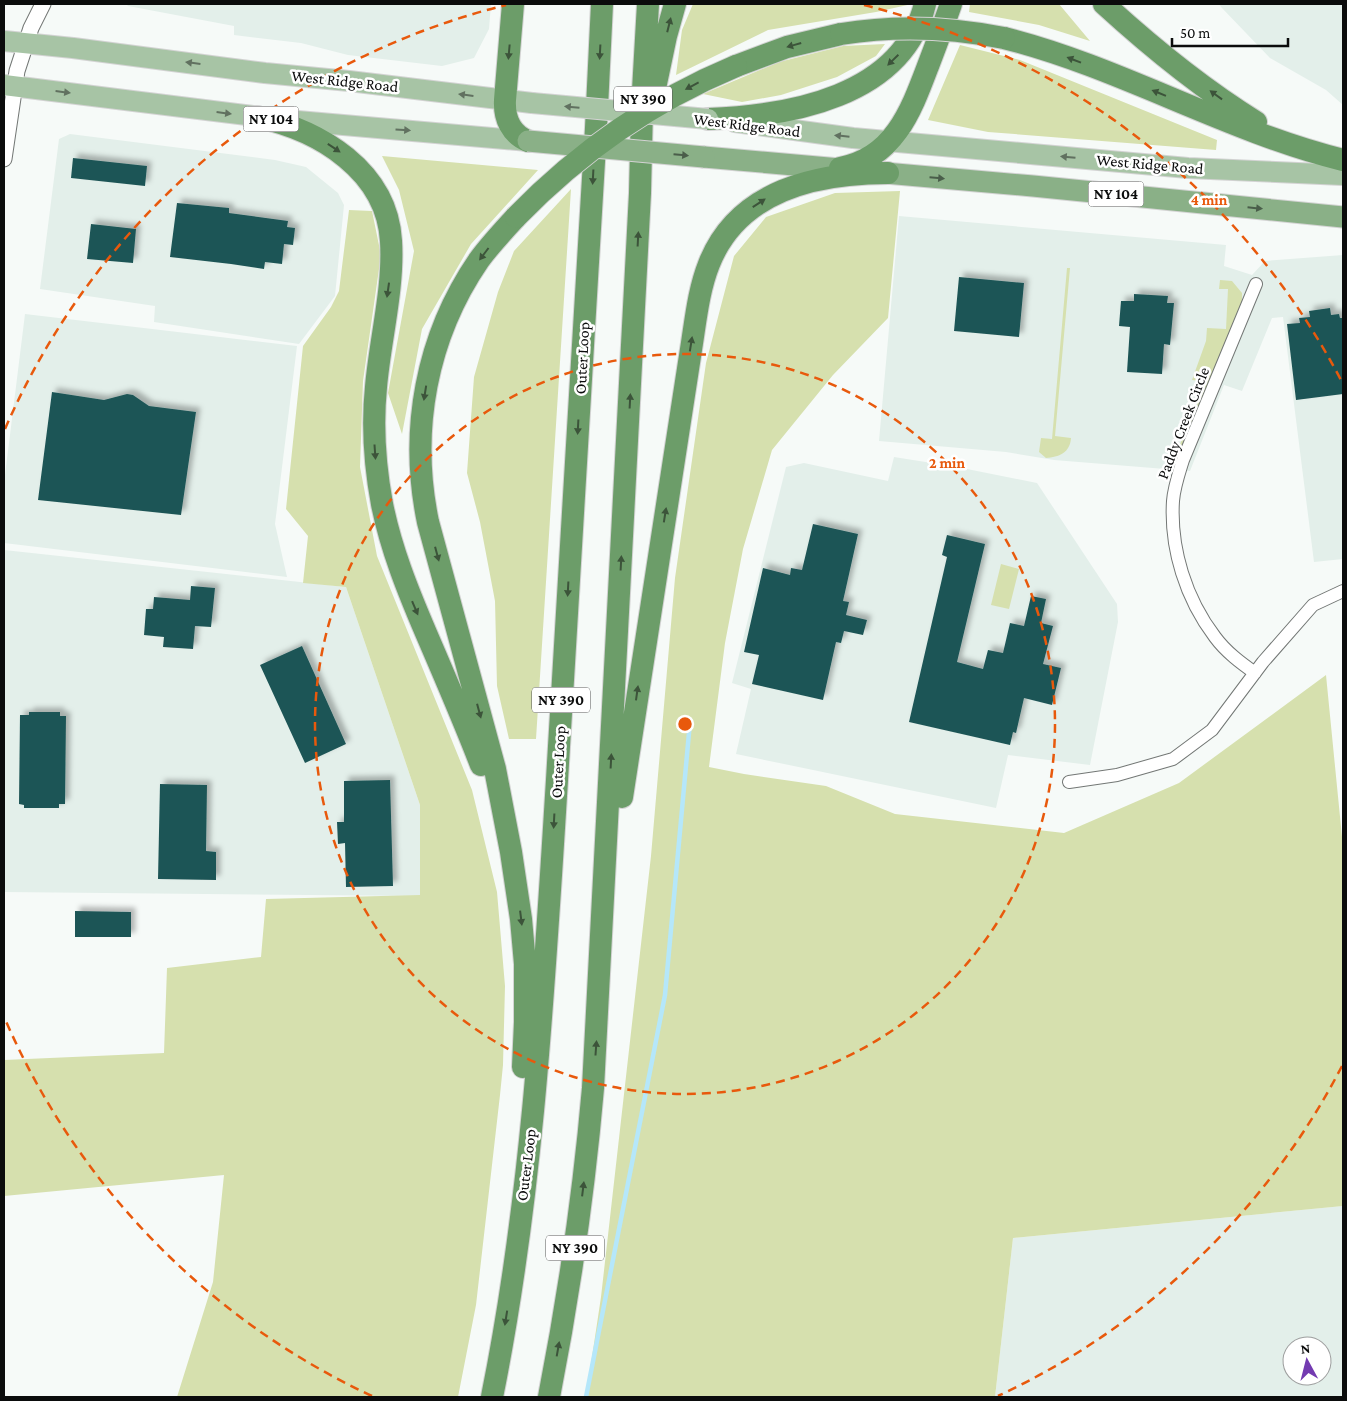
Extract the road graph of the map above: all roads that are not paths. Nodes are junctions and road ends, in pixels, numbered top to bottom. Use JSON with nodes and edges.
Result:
{"nodes":[{"id":1,"x":43,"y":4,"type":"edge"},
{"id":2,"x":513,"y":4,"type":"edge"},
{"id":3,"x":602,"y":4,"type":"edge"},
{"id":4,"x":648,"y":4,"type":"edge"},
{"id":5,"x":675,"y":4,"type":"edge"},
{"id":6,"x":925,"y":4,"type":"edge"},
{"id":7,"x":951,"y":4,"type":"edge"},
{"id":8,"x":1104,"y":4,"type":"edge"},
{"id":9,"x":4,"y":41,"type":"edge"},
{"id":10,"x":26,"y":43,"type":"junction"},
{"id":11,"x":9,"y":86,"type":"edge"},
{"id":12,"x":505,"y":100,"type":"junction"},
{"id":13,"x":257,"y":117,"type":"junction"},
{"id":14,"x":708,"y":119,"type":"junction"},
{"id":15,"x":528,"y":141,"type":"junction"},
{"id":16,"x":890,"y":141,"type":"junction"},
{"id":17,"x":1320,"y":153,"type":"junction"},
{"id":18,"x":4,"y":159,"type":"edge"},
{"id":19,"x":1343,"y":160,"type":"edge"},
{"id":20,"x":837,"y":169,"type":"junction"},
{"id":21,"x":888,"y":173,"type":"junction"},
{"id":22,"x":1343,"y":175,"type":"edge"},
{"id":23,"x":640,"y":193,"type":"junction"},
{"id":24,"x":1343,"y":217,"type":"edge"},
{"id":25,"x":1256,"y":284,"type":"dead end"},
{"id":26,"x":1343,"y":591,"type":"edge"},
{"id":27,"x":1255,"y":673,"type":"junction"},
{"id":28,"x":1068,"y":782,"type":"dead end"},
{"id":29,"x":514,"y":870,"type":"junction"},
{"id":30,"x":601,"y":949,"type":"junction"},
{"id":31,"x":513,"y":1270,"type":"junction"},
{"id":32,"x":492,"y":1397,"type":"edge"},
{"id":33,"x":549,"y":1397,"type":"edge"}],
"edges":[{"from":1,"to":10,"type":"street"},
{"from":2,"to":12,"type":"highway","one_way":true},
{"from":3,"to":31,"type":"highway","name":"Outer Loop","number":"NY 390","one_way":true},
{"from":4,"to":23,"type":"highway","number":"NY 390"},
{"from":23,"to":5,"type":"highway","one_way":true},
{"from":6,"to":14,"type":"highway","one_way":true},
{"from":7,"to":16,"type":"highway"},
{"from":17,"to":8,"type":"highway","one_way":true},
{"from":9,"to":10,"type":"main road","name":"West Ridge Road","number":"NY 104"},
{"from":10,"to":11,"type":"street"},
{"from":12,"to":10,"type":"main road","name":"West Ridge Road","number":"NY 104","one_way":true},
{"from":11,"to":13,"type":"main road","name":"West Ridge Road","number":"NY 104","one_way":true},
{"from":11,"to":18,"type":"street"},
{"from":14,"to":12,"type":"main road","name":"West Ridge Road","number":"NY 104","one_way":true,"bridge":true},
{"from":12,"to":15,"type":"highway"},
{"from":13,"to":15,"type":"main road","name":"West Ridge Road","number":"NY 104","one_way":true},
{"from":13,"to":29,"type":"highway","one_way":true},
{"from":16,"to":14,"type":"main road","name":"West Ridge Road","number":"NY 104","one_way":true},
{"from":15,"to":20,"type":"highway","name":"West Ridge Road","number":"NY 104","one_way":true,"bridge":true},
{"from":16,"to":20,"type":"highway"},
{"from":22,"to":16,"type":"main road","name":"West Ridge Road","number":"NY 104","one_way":true},
{"from":17,"to":19,"type":"highway"},
{"from":17,"to":29,"type":"highway","one_way":true,"bridge":true},
{"from":20,"to":21,"type":"highway","name":"West Ridge Road","number":"NY 104"},
{"from":21,"to":24,"type":"highway","name":"West Ridge Road","number":"NY 104","one_way":true},
{"from":30,"to":21,"type":"highway","one_way":true},
{"from":30,"to":23,"type":"highway","number":"NY 390","one_way":true},
{"from":25,"to":27,"type":"street","name":"Paddy Creek Circle"},
{"from":26,"to":27,"type":"street"},
{"from":27,"to":28,"type":"street"},
{"from":29,"to":31,"type":"highway","one_way":true},
{"from":33,"to":30,"type":"highway","number":"NY 390","one_way":true},
{"from":31,"to":32,"type":"highway","name":"Outer Loop","number":"NY 390","one_way":true}]}
